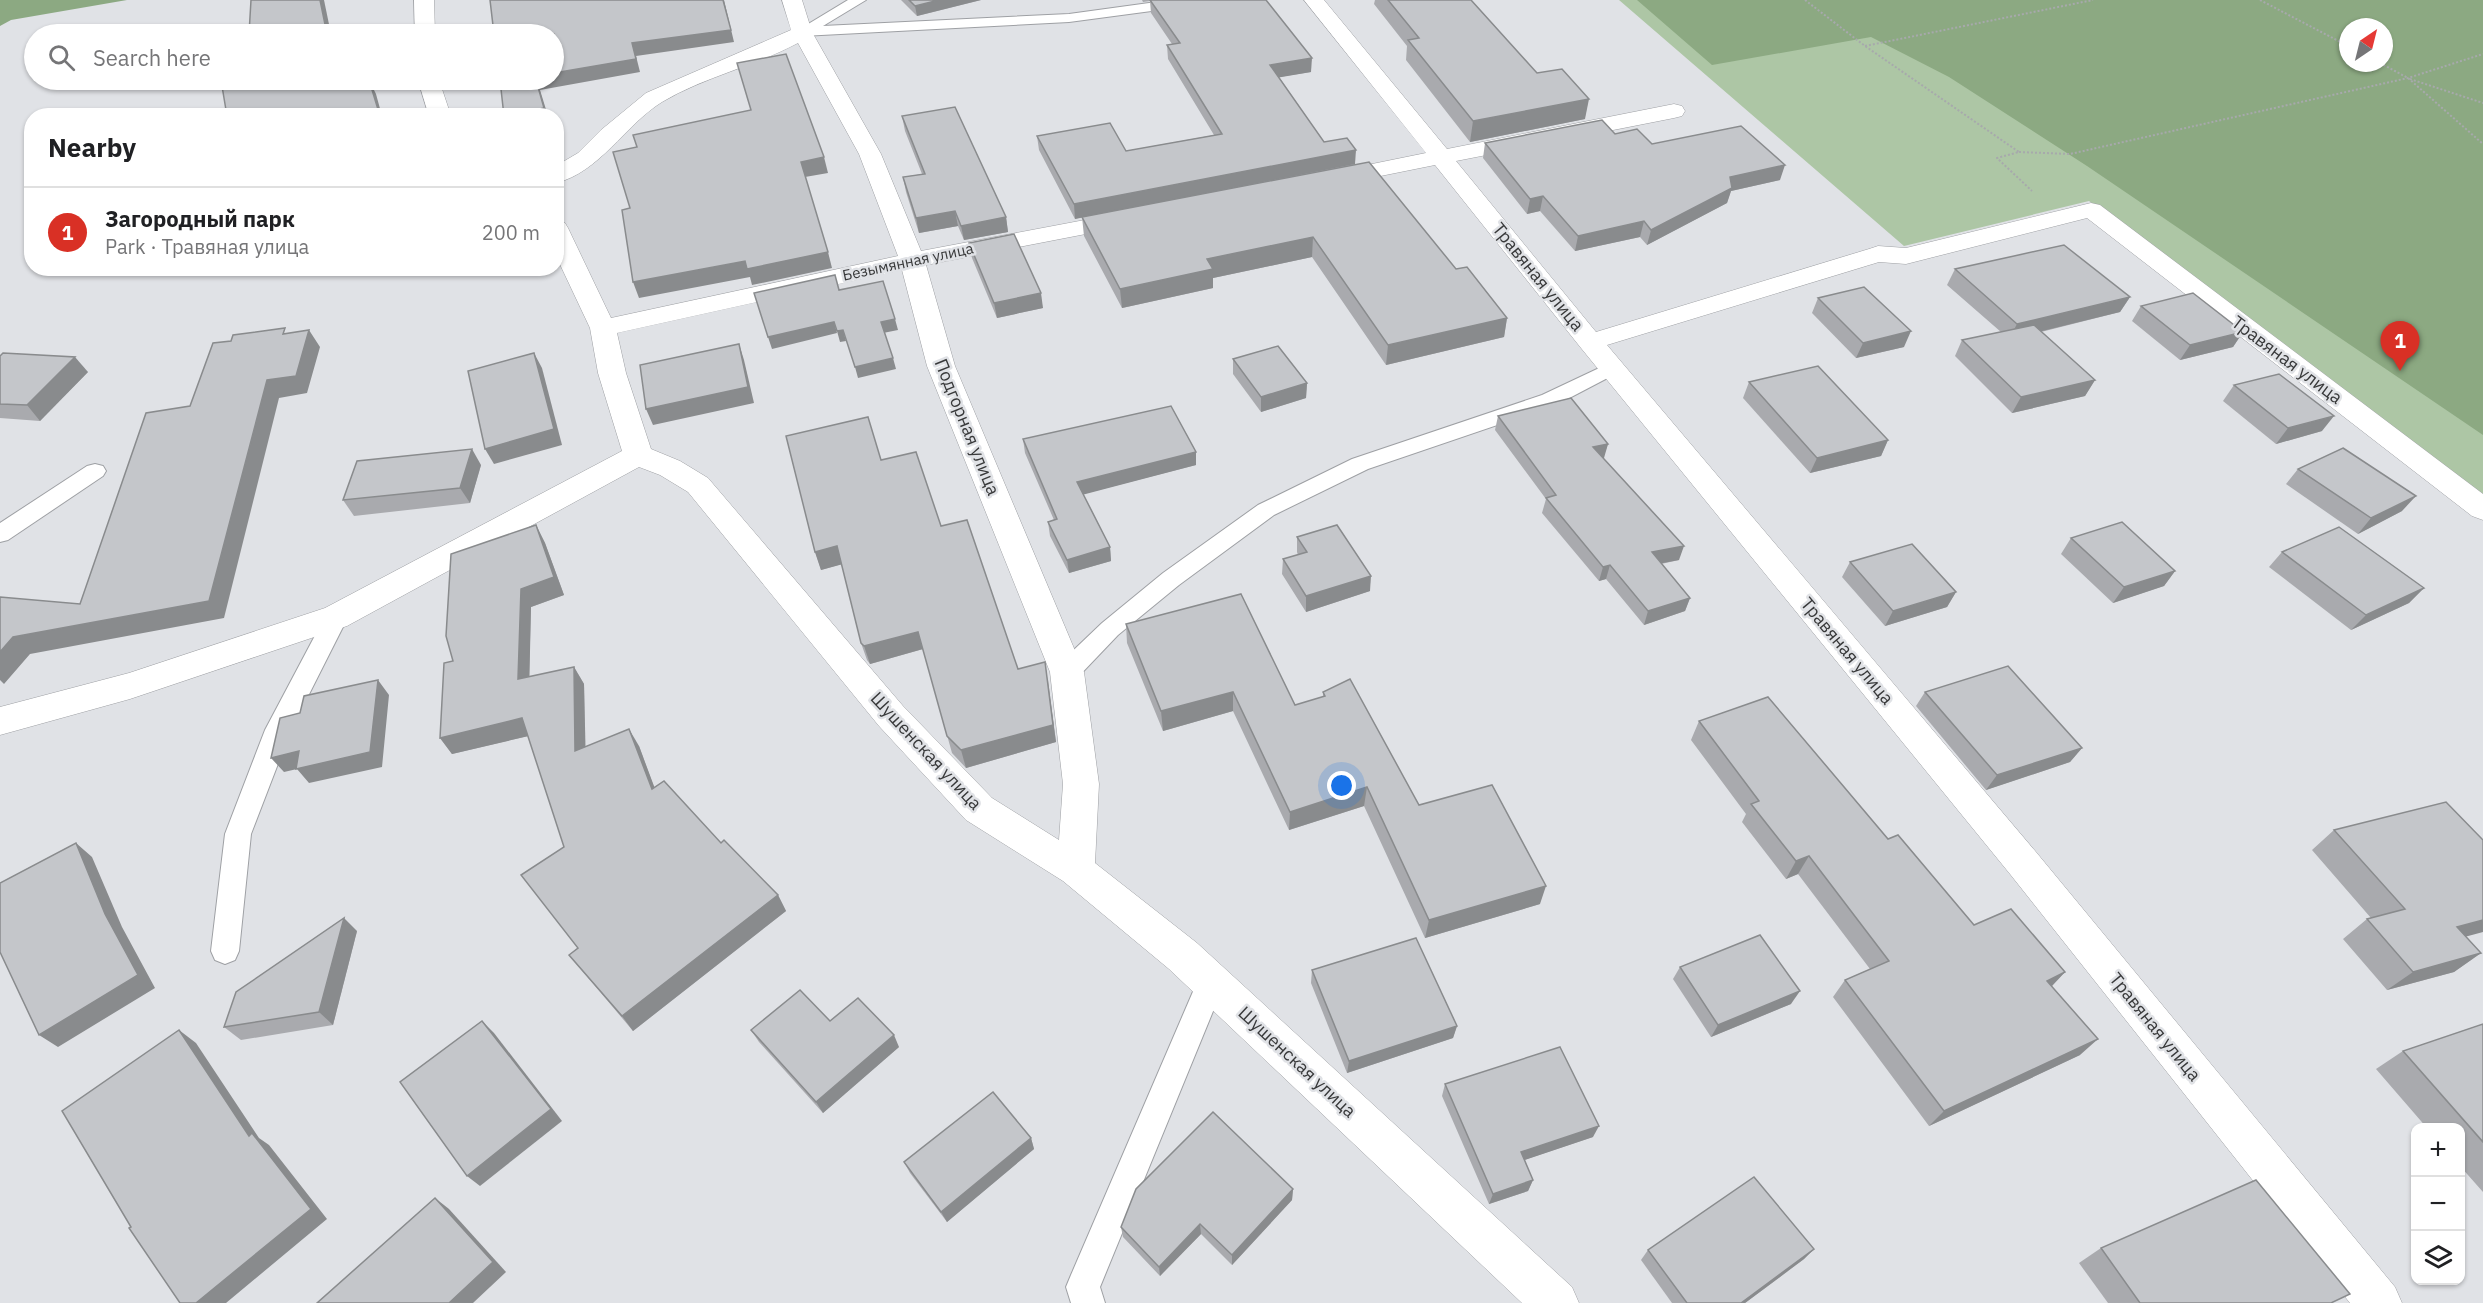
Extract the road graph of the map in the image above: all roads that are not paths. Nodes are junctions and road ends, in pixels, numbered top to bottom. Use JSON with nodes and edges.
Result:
{"nodes":[{"id":1,"x":424,"y":0,"type":"edge"},
{"id":2,"x":792,"y":0,"type":"edge"},
{"id":3,"x":860,"y":0,"type":"edge"},
{"id":4,"x":1204,"y":0,"type":"edge"},
{"id":5,"x":1314,"y":0,"type":"edge"},
{"id":6,"x":425,"y":24,"type":"edge"},
{"id":7,"x":802,"y":32,"type":"junction"},
{"id":8,"x":432,"y":90,"type":"edge"},
{"id":9,"x":438,"y":108,"type":"edge"},
{"id":10,"x":1674,"y":111,"type":"dead end"},
{"id":11,"x":1444,"y":158,"type":"junction"},
{"id":12,"x":564,"y":171,"type":"edge"},
{"id":13,"x":1305,"y":184,"type":"edge"},
{"id":14,"x":1155,"y":213,"type":"edge"},
{"id":15,"x":564,"y":245,"type":"edge"},
{"id":16,"x":912,"y":260,"type":"junction"},
{"id":17,"x":603,"y":328,"type":"junction"},
{"id":18,"x":1590,"y":342,"type":"junction"},
{"id":19,"x":1612,"y":368,"type":"junction"},
{"id":20,"x":638,"y":455,"type":"junction"},
{"id":21,"x":95,"y":471,"type":"dead end"},
{"id":22,"x":2483,"y":509,"type":"edge"},
{"id":23,"x":0,"y":534,"type":"edge"},
{"id":24,"x":336,"y":617,"type":"junction"},
{"id":25,"x":1067,"y":672,"type":"junction"},
{"id":26,"x":0,"y":721,"type":"edge"},
{"id":27,"x":1076,"y":870,"type":"junction"},
{"id":28,"x":225,"y":951,"type":"dead end"},
{"id":29,"x":1211,"y":982,"type":"junction"},
{"id":30,"x":1088,"y":1303,"type":"edge"},
{"id":31,"x":1556,"y":1303,"type":"edge"},
{"id":32,"x":2379,"y":1303,"type":"edge"}],
"edges":[{"from":1,"to":6,"type":"street"},
{"from":2,"to":7,"type":"street","name":"Подгорная улица"},
{"from":3,"to":7,"type":"lane"},
{"from":4,"to":7,"type":"lane"},
{"from":5,"to":11,"type":"street","name":"Травяная улица"},
{"from":7,"to":12,"type":"street"},
{"from":7,"to":16,"type":"street","name":"Подгорная улица"},
{"from":8,"to":9,"type":"street"},
{"from":10,"to":11,"type":"street"},
{"from":11,"to":13,"type":"street"},
{"from":11,"to":18,"type":"street","name":"Травяная улица"},
{"from":14,"to":16,"type":"street","name":"Безымянная улица"},
{"from":15,"to":17,"type":"street"},
{"from":16,"to":17,"type":"street","name":"Безымянная улица"},
{"from":16,"to":25,"type":"street","name":"Подгорная улица"},
{"from":17,"to":20,"type":"street"},
{"from":18,"to":19,"type":"street","name":"Травяная улица"},
{"from":18,"to":22,"type":"street","name":"Травяная улица"},
{"from":19,"to":25,"type":"lane"},
{"from":19,"to":32,"type":"street","name":"Травяная улица"},
{"from":20,"to":24,"type":"street"},
{"from":20,"to":27,"type":"street","name":"Шушенская улица"},
{"from":21,"to":23,"type":"lane"},
{"from":24,"to":26,"type":"street"},
{"from":24,"to":28,"type":"lane"},
{"from":25,"to":27,"type":"street","name":"Подгорная улица"},
{"from":27,"to":29,"type":"street","name":"Шушенская улица"},
{"from":29,"to":30,"type":"lane"},
{"from":29,"to":31,"type":"street","name":"Шушенская улица"}]}
